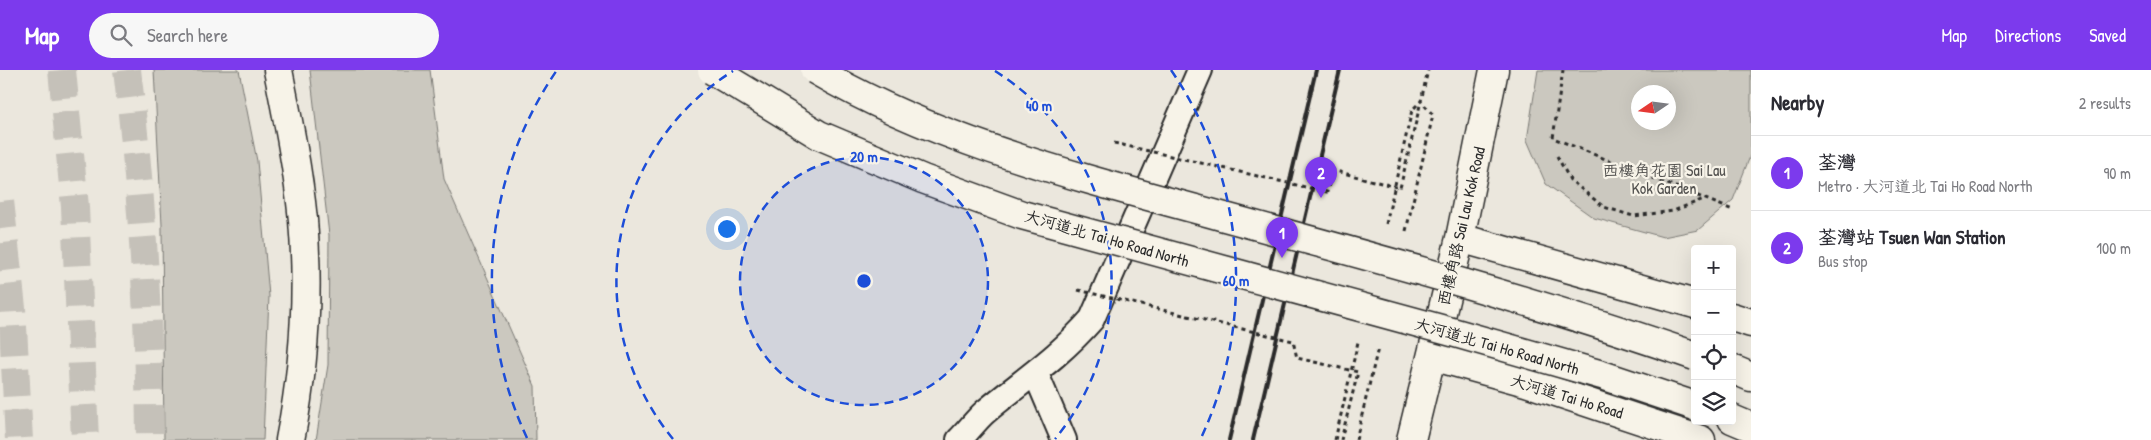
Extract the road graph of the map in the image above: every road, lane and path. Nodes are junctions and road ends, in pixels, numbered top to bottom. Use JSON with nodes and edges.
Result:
{"nodes":[{"id":1,"x":278,"y":70,"type":"edge"},
{"id":2,"x":712,"y":70,"type":"edge"},
{"id":3,"x":815,"y":70,"type":"edge"},
{"id":4,"x":1200,"y":70,"type":"edge"},
{"id":5,"x":1428,"y":70,"type":"edge"},
{"id":6,"x":1494,"y":70,"type":"edge"},
{"id":7,"x":1563,"y":70,"type":"edge"},
{"id":8,"x":1114,"y":143,"type":"dead end"},
{"id":9,"x":1557,"y":156,"type":"dead end"},
{"id":10,"x":1705,"y":199,"type":"junction"},
{"id":11,"x":1733,"y":210,"type":"dead end"},
{"id":12,"x":1460,"y":238,"type":"junction"},
{"id":13,"x":1078,"y":290,"type":"dead end"},
{"id":14,"x":1691,"y":303,"type":"edge"},
{"id":15,"x":1736,"y":318,"type":"edge"},
{"id":16,"x":1751,"y":323,"type":"edge"},
{"id":17,"x":1691,"y":355,"type":"edge"},
{"id":18,"x":1432,"y":356,"type":"junction"},
{"id":19,"x":1736,"y":371,"type":"edge"},
{"id":20,"x":1036,"y":374,"type":"junction"},
{"id":21,"x":1751,"y":377,"type":"edge"},
{"id":22,"x":1691,"y":405,"type":"edge"},
{"id":23,"x":1736,"y":421,"type":"edge"},
{"id":24,"x":1751,"y":427,"type":"edge"},
{"id":25,"x":290,"y":440,"type":"edge"},
{"id":26,"x":959,"y":440,"type":"edge"},
{"id":27,"x":1064,"y":440,"type":"edge"},
{"id":28,"x":1341,"y":440,"type":"edge"},
{"id":29,"x":1411,"y":440,"type":"edge"},
{"id":30,"x":1701,"y":440,"type":"edge"}],
"edges":[{"from":1,"to":25,"type":"main road"},
{"from":2,"to":22,"type":"main road","name":"大河道北 Tai Ho Road North","bridge":true},
{"from":3,"to":17,"type":"main road","bridge":true},
{"from":4,"to":20,"type":"lane"},
{"from":5,"to":8,"type":"path","bridge":true},
{"from":6,"to":12,"type":"main road","name":"西樓角路 Sai Lau Kok Road"},
{"from":7,"to":10,"type":"path"},
{"from":9,"to":10,"type":"path"},
{"from":10,"to":11,"type":"path"},
{"from":12,"to":14,"type":"main road"},
{"from":12,"to":18,"type":"main road","name":"西樓角路 Sai Lau Kok Road"},
{"from":13,"to":28,"type":"path","bridge":true},
{"from":15,"to":16,"type":"main road"},
{"from":18,"to":29,"type":"main road","name":"西樓角路 Sai Lau Kok Road"},
{"from":18,"to":30,"type":"main road","name":"大河道 Tai Ho Road"},
{"from":19,"to":21,"type":"main road"},
{"from":20,"to":26,"type":"lane"},
{"from":20,"to":27,"type":"lane"},
{"from":23,"to":24,"type":"main road"}]}
